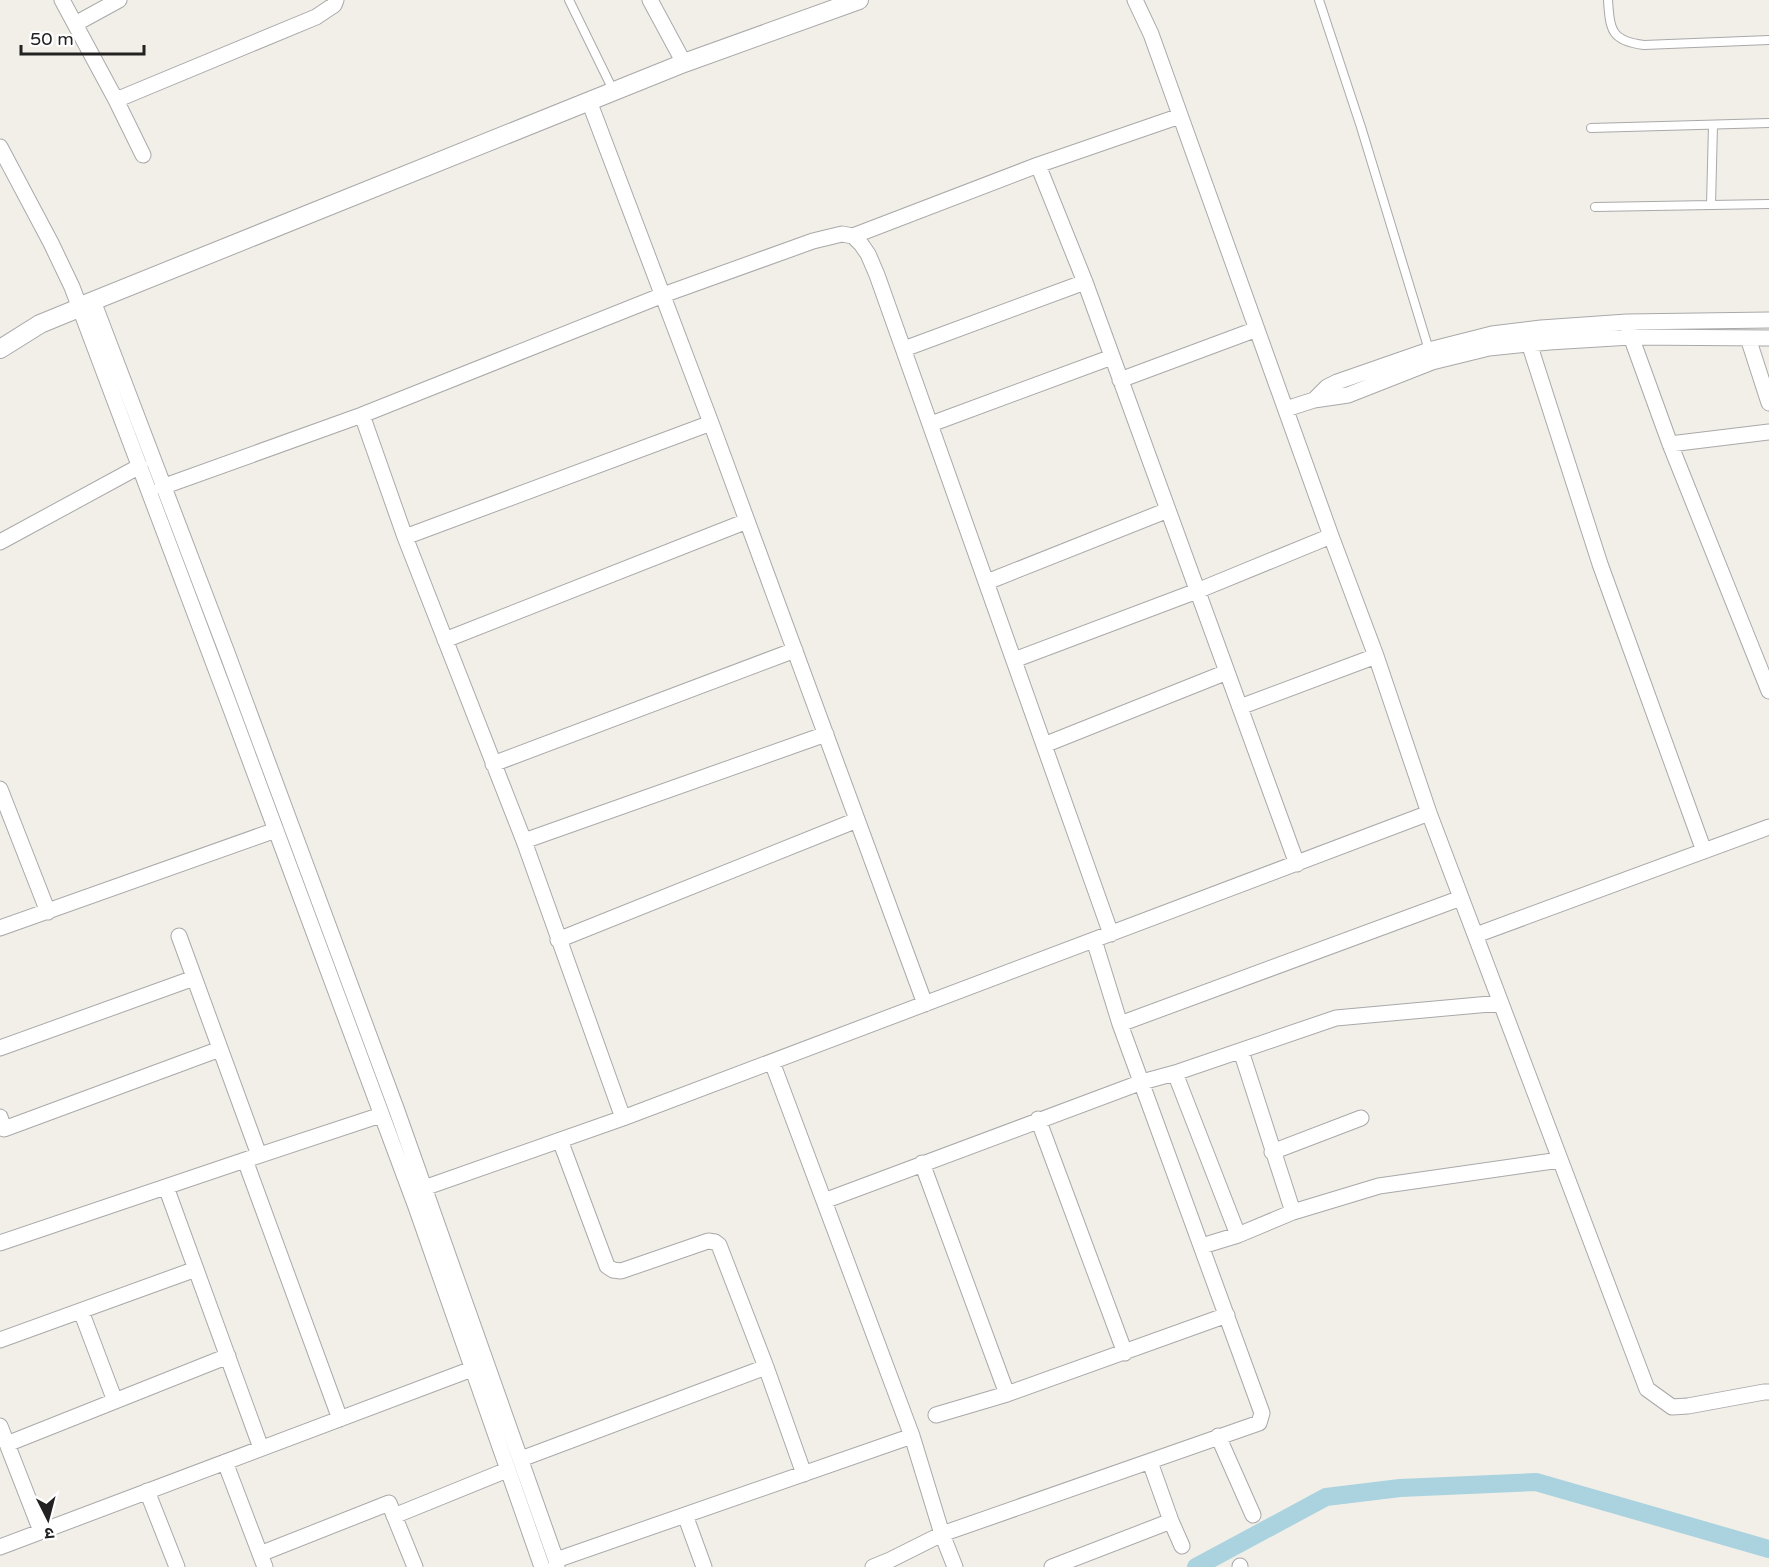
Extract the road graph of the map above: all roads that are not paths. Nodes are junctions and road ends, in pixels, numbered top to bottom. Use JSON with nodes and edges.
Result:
{"nodes":[{"id":1,"x":62,"y":0,"type":"edge"},
{"id":2,"x":119,"y":0,"type":"edge"},
{"id":3,"x":336,"y":0,"type":"edge"},
{"id":4,"x":568,"y":0,"type":"edge"},
{"id":5,"x":650,"y":0,"type":"edge"},
{"id":6,"x":859,"y":0,"type":"edge"},
{"id":7,"x":1135,"y":0,"type":"edge"},
{"id":8,"x":1319,"y":0,"type":"edge"},
{"id":9,"x":1608,"y":0,"type":"edge"},
{"id":10,"x":75,"y":24,"type":"junction"},
{"id":11,"x":1769,"y":40,"type":"edge"},
{"id":12,"x":684,"y":63,"type":"junction"},
{"id":13,"x":614,"y":91,"type":"junction"},
{"id":14,"x":116,"y":100,"type":"junction"},
{"id":15,"x":589,"y":101,"type":"junction"},
{"id":16,"x":1180,"y":116,"type":"junction"},
{"id":17,"x":1769,"y":123,"type":"edge"},
{"id":18,"x":1713,"y":125,"type":"junction"},
{"id":19,"x":1591,"y":128,"type":"dead end"},
{"id":20,"x":0,"y":147,"type":"edge"},
{"id":21,"x":143,"y":155,"type":"dead end"},
{"id":22,"x":1038,"y":165,"type":"junction"},
{"id":23,"x":1711,"y":204,"type":"junction"},
{"id":24,"x":1769,"y":204,"type":"edge"},
{"id":25,"x":1595,"y":207,"type":"dead end"},
{"id":26,"x":853,"y":236,"type":"junction"},
{"id":27,"x":1084,"y":282,"type":"junction"},
{"id":28,"x":663,"y":296,"type":"junction"},
{"id":29,"x":86,"y":304,"type":"junction"},
{"id":30,"x":1769,"y":320,"type":"edge"},
{"id":31,"x":1627,"y":322,"type":"junction"},
{"id":32,"x":1257,"y":329,"type":"junction"},
{"id":33,"x":1630,"y":337,"type":"junction"},
{"id":34,"x":1748,"y":338,"type":"junction"},
{"id":35,"x":1769,"y":338,"type":"edge"},
{"id":36,"x":1529,"y":344,"type":"junction"},
{"id":37,"x":0,"y":349,"type":"edge"},
{"id":38,"x":904,"y":349,"type":"junction"},
{"id":39,"x":1429,"y":350,"type":"junction"},
{"id":40,"x":1112,"y":357,"type":"junction"},
{"id":41,"x":1120,"y":380,"type":"junction"},
{"id":42,"x":1314,"y":400,"type":"junction"},
{"id":43,"x":1769,"y":403,"type":"edge"},
{"id":44,"x":1286,"y":409,"type":"junction"},
{"id":45,"x":362,"y":415,"type":"junction"},
{"id":46,"x":711,"y":423,"type":"junction"},
{"id":47,"x":931,"y":424,"type":"junction"},
{"id":48,"x":1769,"y":432,"type":"edge"},
{"id":49,"x":1670,"y":444,"type":"junction"},
{"id":50,"x":140,"y":466,"type":"junction"},
{"id":51,"x":162,"y":487,"type":"junction"},
{"id":52,"x":1168,"y":510,"type":"junction"},
{"id":53,"x":747,"y":521,"type":"junction"},
{"id":54,"x":1331,"y":536,"type":"junction"},
{"id":55,"x":405,"y":537,"type":"junction"},
{"id":56,"x":0,"y":542,"type":"edge"},
{"id":57,"x":987,"y":582,"type":"junction"},
{"id":58,"x":1197,"y":591,"type":"junction"},
{"id":59,"x":446,"y":640,"type":"junction"},
{"id":60,"x":795,"y":650,"type":"junction"},
{"id":61,"x":1376,"y":656,"type":"junction"},
{"id":62,"x":1014,"y":660,"type":"junction"},
{"id":63,"x":1227,"y":672,"type":"junction"},
{"id":64,"x":1769,"y":691,"type":"edge"},
{"id":65,"x":1240,"y":707,"type":"junction"},
{"id":66,"x":826,"y":734,"type":"junction"},
{"id":67,"x":1044,"y":745,"type":"junction"},
{"id":68,"x":493,"y":764,"type":"junction"},
{"id":69,"x":0,"y":789,"type":"edge"},
{"id":70,"x":1430,"y":813,"type":"junction"},
{"id":71,"x":857,"y":820,"type":"junction"},
{"id":72,"x":1769,"y":827,"type":"edge"},
{"id":73,"x":276,"y":830,"type":"junction"},
{"id":74,"x":524,"y":841,"type":"junction"},
{"id":75,"x":1704,"y":851,"type":"junction"},
{"id":76,"x":1297,"y":864,"type":"junction"},
{"id":77,"x":1461,"y":898,"type":"junction"},
{"id":78,"x":48,"y":912,"type":"junction"},
{"id":79,"x":0,"y":928,"type":"edge"},
{"id":80,"x":1111,"y":934,"type":"junction"},
{"id":81,"x":1476,"y":935,"type":"junction"},
{"id":82,"x":179,"y":936,"type":"dead end"},
{"id":83,"x":558,"y":940,"type":"junction"},
{"id":84,"x":1094,"y":940,"type":"junction"},
{"id":85,"x":194,"y":978,"type":"junction"},
{"id":86,"x":1501,"y":1003,"type":"junction"},
{"id":87,"x":925,"y":1004,"type":"junction"},
{"id":88,"x":1120,"y":1024,"type":"junction"},
{"id":89,"x":0,"y":1048,"type":"edge"},
{"id":90,"x":220,"y":1048,"type":"junction"},
{"id":91,"x":1241,"y":1051,"type":"junction"},
{"id":92,"x":772,"y":1062,"type":"junction"},
{"id":93,"x":1175,"y":1073,"type":"junction"},
{"id":94,"x":1142,"y":1082,"type":"junction"},
{"id":95,"x":381,"y":1115,"type":"junction"},
{"id":96,"x":0,"y":1117,"type":"edge"},
{"id":97,"x":623,"y":1118,"type":"junction"},
{"id":98,"x":1361,"y":1118,"type":"dead end"},
{"id":99,"x":1038,"y":1119,"type":"junction"},
{"id":100,"x":560,"y":1140,"type":"junction"},
{"id":101,"x":1272,"y":1152,"type":"junction"},
{"id":102,"x":252,"y":1157,"type":"junction"},
{"id":103,"x":1560,"y":1160,"type":"junction"},
{"id":104,"x":922,"y":1163,"type":"junction"},
{"id":105,"x":166,"y":1187,"type":"junction"},
{"id":106,"x":424,"y":1188,"type":"junction"},
{"id":107,"x":824,"y":1201,"type":"junction"},
{"id":108,"x":1293,"y":1212,"type":"junction"},
{"id":109,"x":1238,"y":1235,"type":"junction"},
{"id":110,"x":0,"y":1243,"type":"edge"},
{"id":111,"x":1202,"y":1246,"type":"junction"},
{"id":112,"x":196,"y":1269,"type":"junction"},
{"id":113,"x":81,"y":1311,"type":"junction"},
{"id":114,"x":1227,"y":1315,"type":"junction"},
{"id":115,"x":0,"y":1340,"type":"edge"},
{"id":116,"x":1125,"y":1353,"type":"junction"},
{"id":117,"x":228,"y":1356,"type":"junction"},
{"id":118,"x":766,"y":1367,"type":"junction"},
{"id":119,"x":472,"y":1369,"type":"junction"},
{"id":120,"x":1769,"y":1392,"type":"edge"},
{"id":121,"x":1007,"y":1394,"type":"junction"},
{"id":122,"x":115,"y":1401,"type":"junction"},
{"id":123,"x":936,"y":1415,"type":"dead end"},
{"id":124,"x":340,"y":1419,"type":"junction"},
{"id":125,"x":0,"y":1426,"type":"edge"},
{"id":126,"x":912,"y":1436,"type":"junction"},
{"id":127,"x":1218,"y":1436,"type":"junction"},
{"id":128,"x":7,"y":1444,"type":"junction"},
{"id":129,"x":261,"y":1448,"type":"junction"},
{"id":130,"x":522,"y":1459,"type":"junction"},
{"id":131,"x":225,"y":1462,"type":"junction"},
{"id":132,"x":1150,"y":1462,"type":"junction"},
{"id":133,"x":507,"y":1470,"type":"junction"},
{"id":134,"x":804,"y":1474,"type":"junction"},
{"id":135,"x":147,"y":1491,"type":"junction"},
{"id":136,"x":685,"y":1515,"type":"junction"},
{"id":137,"x":1253,"y":1515,"type":"dead end"},
{"id":138,"x":394,"y":1516,"type":"junction"},
{"id":139,"x":1171,"y":1521,"type":"junction"},
{"id":140,"x":40,"y":1531,"type":"junction"},
{"id":141,"x":942,"y":1533,"type":"junction"},
{"id":142,"x":1182,"y":1546,"type":"dead end"},
{"id":143,"x":0,"y":1547,"type":"edge"},
{"id":144,"x":263,"y":1560,"type":"edge"},
{"id":145,"x":556,"y":1564,"type":"edge"},
{"id":146,"x":177,"y":1567,"type":"edge"},
{"id":147,"x":415,"y":1567,"type":"edge"},
{"id":148,"x":542,"y":1567,"type":"edge"},
{"id":149,"x":704,"y":1567,"type":"edge"},
{"id":150,"x":873,"y":1567,"type":"edge"},
{"id":151,"x":955,"y":1567,"type":"edge"},
{"id":152,"x":1052,"y":1567,"type":"edge"}],
"edges":[{"from":1,"to":10,"type":"street"},
{"from":2,"to":10,"type":"street"},
{"from":3,"to":14,"type":"street"},
{"from":4,"to":13,"type":"lane"},
{"from":5,"to":12,"type":"street"},
{"from":6,"to":12,"type":"street"},
{"from":7,"to":16,"type":"street"},
{"from":8,"to":39,"type":"lane"},
{"from":9,"to":11,"type":"lane"},
{"from":10,"to":14,"type":"street"},
{"from":12,"to":13,"type":"street"},
{"from":13,"to":15,"type":"street"},
{"from":14,"to":21,"type":"street"},
{"from":15,"to":28,"type":"street"},
{"from":15,"to":29,"type":"street"},
{"from":16,"to":22,"type":"street"},
{"from":16,"to":32,"type":"street"},
{"from":17,"to":18,"type":"lane"},
{"from":18,"to":19,"type":"lane"},
{"from":18,"to":23,"type":"lane"},
{"from":20,"to":29,"type":"street"},
{"from":22,"to":26,"type":"street"},
{"from":22,"to":27,"type":"street"},
{"from":23,"to":24,"type":"lane"},
{"from":23,"to":25,"type":"lane"},
{"from":26,"to":28,"type":"street"},
{"from":26,"to":38,"type":"street"},
{"from":27,"to":38,"type":"street"},
{"from":27,"to":40,"type":"street"},
{"from":28,"to":45,"type":"street"},
{"from":28,"to":46,"type":"street"},
{"from":29,"to":37,"type":"street"},
{"from":29,"to":50,"type":"street"},
{"from":29,"to":51,"type":"street"},
{"from":30,"to":31,"type":"street"},
{"from":31,"to":33,"type":"street"},
{"from":31,"to":39,"type":"street"},
{"from":32,"to":41,"type":"street"},
{"from":32,"to":44,"type":"street"},
{"from":33,"to":34,"type":"street"},
{"from":33,"to":36,"type":"street"},
{"from":33,"to":49,"type":"street"},
{"from":34,"to":35,"type":"street"},
{"from":34,"to":43,"type":"street"},
{"from":36,"to":42,"type":"street"},
{"from":36,"to":75,"type":"street"},
{"from":38,"to":47,"type":"street"},
{"from":39,"to":42,"type":"street"},
{"from":40,"to":41,"type":"street"},
{"from":40,"to":47,"type":"street"},
{"from":41,"to":52,"type":"street"},
{"from":42,"to":44,"type":"street"},
{"from":44,"to":54,"type":"street"},
{"from":45,"to":51,"type":"street"},
{"from":45,"to":55,"type":"street"},
{"from":46,"to":53,"type":"street"},
{"from":46,"to":55,"type":"street"},
{"from":47,"to":57,"type":"street"},
{"from":48,"to":49,"type":"street"},
{"from":49,"to":64,"type":"street"},
{"from":50,"to":56,"type":"street"},
{"from":50,"to":73,"type":"street"},
{"from":51,"to":106,"type":"street"},
{"from":52,"to":57,"type":"street"},
{"from":52,"to":58,"type":"street"},
{"from":53,"to":59,"type":"street"},
{"from":53,"to":60,"type":"street"},
{"from":54,"to":58,"type":"street"},
{"from":54,"to":61,"type":"street"},
{"from":55,"to":59,"type":"street"},
{"from":57,"to":62,"type":"street"},
{"from":58,"to":62,"type":"street"},
{"from":58,"to":63,"type":"street"},
{"from":59,"to":68,"type":"street"},
{"from":60,"to":66,"type":"street"},
{"from":60,"to":68,"type":"street"},
{"from":61,"to":65,"type":"street"},
{"from":61,"to":70,"type":"street"},
{"from":62,"to":67,"type":"street"},
{"from":63,"to":65,"type":"street"},
{"from":63,"to":67,"type":"street"},
{"from":65,"to":76,"type":"street"},
{"from":66,"to":71,"type":"street"},
{"from":66,"to":74,"type":"street"},
{"from":67,"to":80,"type":"street"},
{"from":68,"to":74,"type":"street"},
{"from":69,"to":78,"type":"street"},
{"from":70,"to":76,"type":"street"},
{"from":70,"to":77,"type":"street"},
{"from":71,"to":83,"type":"street"},
{"from":71,"to":87,"type":"street"},
{"from":72,"to":75,"type":"street"},
{"from":73,"to":78,"type":"street"},
{"from":73,"to":95,"type":"street"},
{"from":74,"to":83,"type":"street"},
{"from":75,"to":81,"type":"street"},
{"from":76,"to":80,"type":"street"},
{"from":77,"to":81,"type":"street"},
{"from":77,"to":88,"type":"street"},
{"from":78,"to":79,"type":"street"},
{"from":80,"to":84,"type":"street"},
{"from":81,"to":86,"type":"street"},
{"from":82,"to":85,"type":"street"},
{"from":83,"to":97,"type":"street"},
{"from":84,"to":87,"type":"street"},
{"from":84,"to":88,"type":"street"},
{"from":85,"to":89,"type":"street"},
{"from":85,"to":90,"type":"street"},
{"from":86,"to":91,"type":"street"},
{"from":86,"to":103,"type":"street"},
{"from":87,"to":92,"type":"street"},
{"from":88,"to":94,"type":"street"},
{"from":90,"to":96,"type":"street"},
{"from":90,"to":102,"type":"street"},
{"from":91,"to":93,"type":"street"},
{"from":91,"to":101,"type":"street"},
{"from":92,"to":97,"type":"street"},
{"from":92,"to":107,"type":"street"},
{"from":93,"to":94,"type":"street"},
{"from":93,"to":109,"type":"street"},
{"from":94,"to":99,"type":"street"},
{"from":94,"to":111,"type":"street"},
{"from":95,"to":102,"type":"street"},
{"from":95,"to":119,"type":"street"},
{"from":97,"to":100,"type":"street"},
{"from":98,"to":101,"type":"street"},
{"from":99,"to":104,"type":"street"},
{"from":99,"to":116,"type":"street"},
{"from":100,"to":106,"type":"street"},
{"from":100,"to":118,"type":"street"},
{"from":101,"to":108,"type":"street"},
{"from":102,"to":105,"type":"street"},
{"from":102,"to":124,"type":"street"},
{"from":103,"to":108,"type":"street"},
{"from":103,"to":120,"type":"street"},
{"from":104,"to":107,"type":"street"},
{"from":104,"to":121,"type":"street"},
{"from":105,"to":110,"type":"street"},
{"from":105,"to":112,"type":"street"},
{"from":106,"to":130,"type":"street"},
{"from":107,"to":126,"type":"street"},
{"from":108,"to":109,"type":"street"},
{"from":109,"to":111,"type":"street"},
{"from":111,"to":114,"type":"street"},
{"from":112,"to":113,"type":"street"},
{"from":112,"to":117,"type":"street"},
{"from":113,"to":115,"type":"street"},
{"from":113,"to":122,"type":"street"},
{"from":114,"to":116,"type":"street"},
{"from":114,"to":127,"type":"street"},
{"from":116,"to":121,"type":"street"},
{"from":117,"to":122,"type":"street"},
{"from":117,"to":129,"type":"street"},
{"from":118,"to":130,"type":"street"},
{"from":118,"to":134,"type":"street"},
{"from":119,"to":124,"type":"street"},
{"from":119,"to":133,"type":"street"},
{"from":121,"to":123,"type":"street"},
{"from":122,"to":128,"type":"street"},
{"from":124,"to":129,"type":"street"},
{"from":125,"to":128,"type":"street"},
{"from":126,"to":134,"type":"street"},
{"from":126,"to":141,"type":"street"},
{"from":127,"to":132,"type":"street"},
{"from":127,"to":137,"type":"street"},
{"from":128,"to":140,"type":"street"},
{"from":129,"to":131,"type":"street"},
{"from":130,"to":145,"type":"street"},
{"from":131,"to":135,"type":"street"},
{"from":131,"to":144,"type":"street"},
{"from":132,"to":139,"type":"street"},
{"from":132,"to":141,"type":"street"},
{"from":133,"to":138,"type":"street"},
{"from":133,"to":148,"type":"street"},
{"from":134,"to":136,"type":"street"},
{"from":135,"to":140,"type":"street"},
{"from":135,"to":146,"type":"street"},
{"from":136,"to":145,"type":"street"},
{"from":136,"to":149,"type":"street"},
{"from":138,"to":144,"type":"street"},
{"from":138,"to":147,"type":"street"},
{"from":139,"to":142,"type":"street"},
{"from":139,"to":152,"type":"street"},
{"from":140,"to":143,"type":"street"},
{"from":141,"to":150,"type":"street"},
{"from":141,"to":151,"type":"street"}]}
